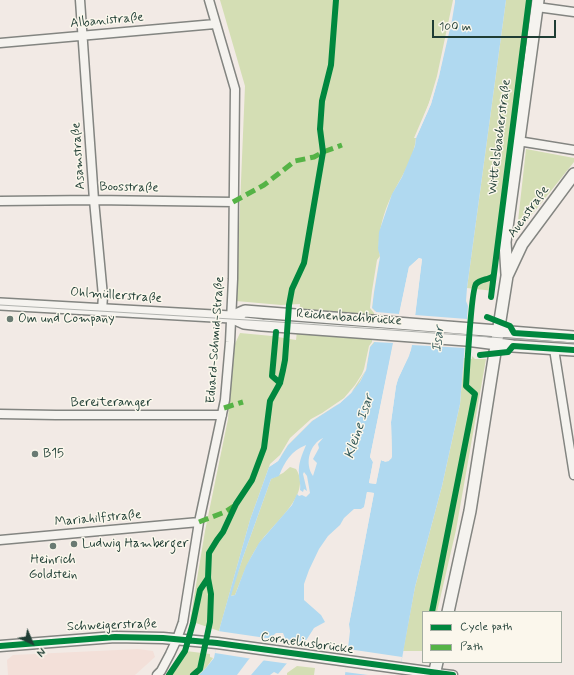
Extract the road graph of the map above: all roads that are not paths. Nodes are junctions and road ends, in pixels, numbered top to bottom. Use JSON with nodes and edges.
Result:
{"nodes":[{"id":1,"x":80,"y":0,"type":"edge"},
{"id":2,"x":209,"y":0,"type":"edge"},
{"id":3,"x":538,"y":4,"type":"edge"},
{"id":4,"x":574,"y":12,"type":"edge"},
{"id":5,"x":216,"y":24,"type":"junction"},
{"id":6,"x":83,"y":36,"type":"junction"},
{"id":7,"x":0,"y":43,"type":"edge"},
{"id":8,"x":518,"y":141,"type":"junction"},
{"id":9,"x":574,"y":150,"type":"edge"},
{"id":10,"x":574,"y":174,"type":"edge"},
{"id":11,"x":94,"y":200,"type":"junction"},
{"id":12,"x":0,"y":201,"type":"edge"},
{"id":13,"x":233,"y":202,"type":"junction"},
{"id":14,"x":507,"y":276,"type":"junction"},
{"id":15,"x":0,"y":304,"type":"edge"},
{"id":16,"x":102,"y":310,"type":"junction"},
{"id":17,"x":231,"y":317,"type":"junction"},
{"id":18,"x":574,"y":337,"type":"edge"},
{"id":19,"x":498,"y":338,"type":"junction"},
{"id":20,"x":554,"y":349,"type":"junction"},
{"id":21,"x":574,"y":350,"type":"edge"},
{"id":22,"x":0,"y":414,"type":"edge"},
{"id":23,"x":222,"y":415,"type":"junction"},
{"id":24,"x":574,"y":474,"type":"edge"},
{"id":25,"x":199,"y":522,"type":"junction"},
{"id":26,"x":0,"y":540,"type":"edge"},
{"id":27,"x":448,"y":611,"type":"edge"},
{"id":28,"x":177,"y":639,"type":"junction"},
{"id":29,"x":0,"y":646,"type":"edge"},
{"id":30,"x":435,"y":670,"type":"edge"},
{"id":31,"x":157,"y":675,"type":"edge"},
{"id":32,"x":453,"y":675,"type":"edge"}],
"edges":[{"from":1,"to":6,"type":"street","name":"Asamstraße"},
{"from":2,"to":5,"type":"street","name":"Eduard-Schmid-Straße"},
{"from":3,"to":4,"type":"street"},
{"from":3,"to":8,"type":"main road","name":"Wittelsbacherstraße"},
{"from":5,"to":6,"type":"street","name":"Albanistraße"},
{"from":5,"to":13,"type":"street","name":"Eduard-Schmid-Straße"},
{"from":6,"to":7,"type":"street","name":"Albanistraße"},
{"from":6,"to":11,"type":"street","name":"Asamstraße"},
{"from":8,"to":9,"type":"street"},
{"from":8,"to":14,"type":"main road","name":"Wittelsbacherstraße"},
{"from":10,"to":14,"type":"main road","name":"Auenstraße"},
{"from":11,"to":12,"type":"street","name":"Boosstraße"},
{"from":11,"to":13,"type":"street","name":"Boosstraße"},
{"from":11,"to":16,"type":"street","name":"Asamstraße"},
{"from":13,"to":17,"type":"street","name":"Eduard-Schmid-Straße"},
{"from":14,"to":19,"type":"main road","name":"Auenstraße"},
{"from":15,"to":16,"type":"main road","name":"Ohlmüllerstraße"},
{"from":16,"to":17,"type":"main road","name":"Ohlmüllerstraße"},
{"from":17,"to":19,"type":"main road","name":"Reichenbachbrücke"},
{"from":17,"to":19,"type":"main road","name":"Reichenbachbrücke"},
{"from":17,"to":23,"type":"street","name":"Eduard-Schmid-Straße"},
{"from":18,"to":19,"type":"main road"},
{"from":19,"to":20,"type":"main road"},
{"from":19,"to":27,"type":"main road","name":"Auenstraße"},
{"from":20,"to":21,"type":"main road"},
{"from":20,"to":24,"type":"street"},
{"from":22,"to":23,"type":"street","name":"Bereiteranger"},
{"from":23,"to":25,"type":"street","name":"Eduard-Schmid-Straße"},
{"from":25,"to":26,"type":"street","name":"Mariahilfstraße"},
{"from":25,"to":28,"type":"street","name":"Eduard-Schmid-Straße"},
{"from":28,"to":29,"type":"street","name":"Schweigerstraße"},
{"from":28,"to":30,"type":"street","name":"Corneliusbrücke"},
{"from":28,"to":31,"type":"street","name":"Eduard-Schmid-Straße"},
{"from":30,"to":32,"type":"street"}]}
